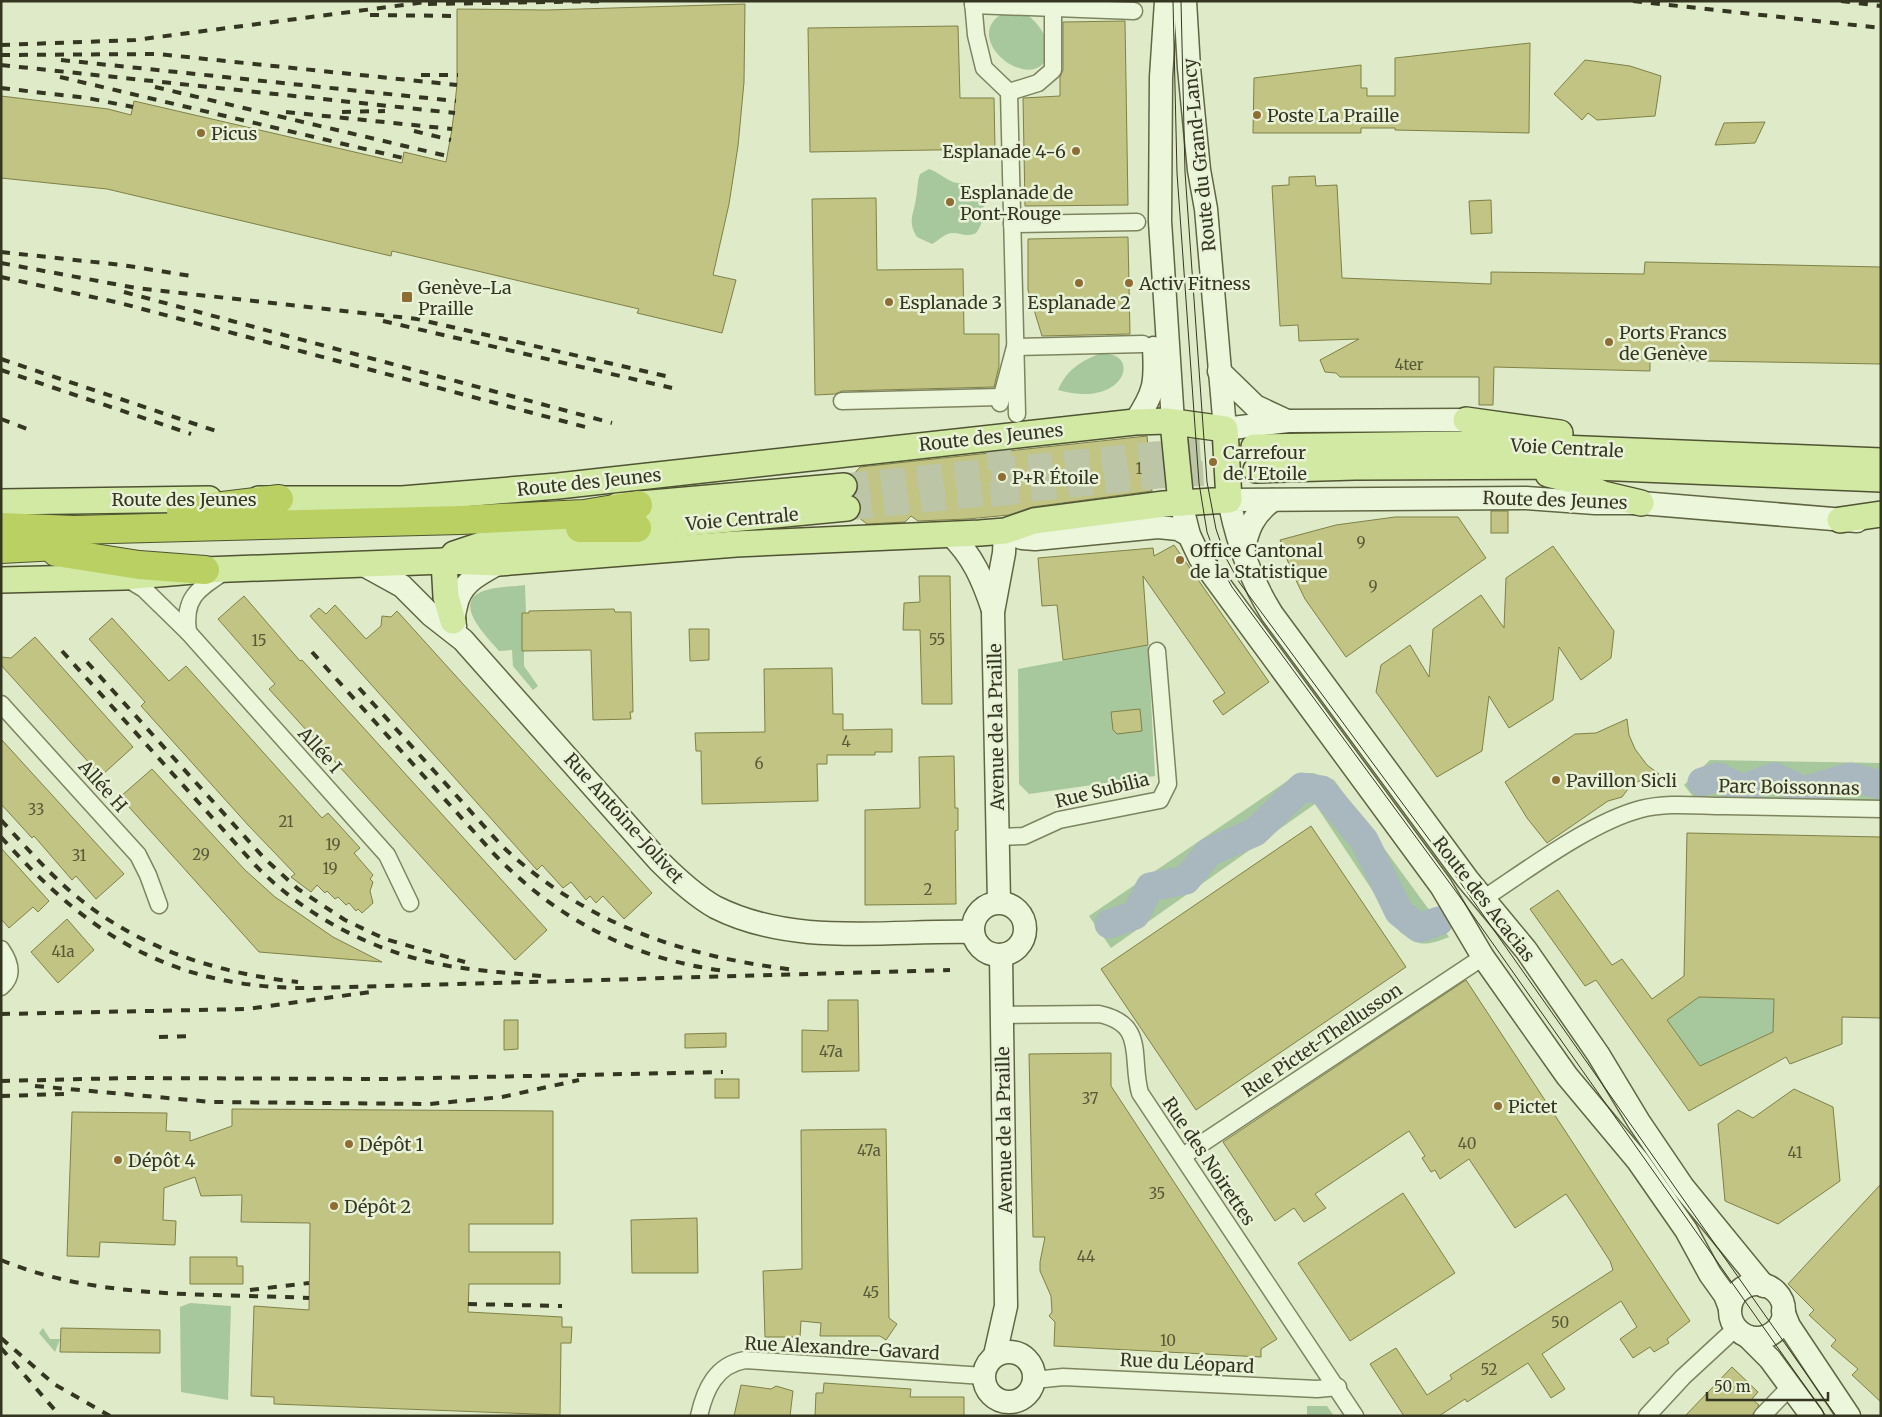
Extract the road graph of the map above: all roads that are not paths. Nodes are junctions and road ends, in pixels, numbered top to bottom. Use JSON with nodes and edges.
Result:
{"nodes":[{"id":1,"x":1166,"y":1,"type":"edge"},
{"id":2,"x":1184,"y":1,"type":"edge"},
{"id":3,"x":973,"y":3,"type":"edge"},
{"id":4,"x":1053,"y":9,"type":"junction"},
{"id":5,"x":1134,"y":11,"type":"dead end"},
{"id":6,"x":1009,"y":92,"type":"junction"},
{"id":7,"x":1137,"y":222,"type":"dead end"},
{"id":8,"x":1012,"y":224,"type":"junction"},
{"id":9,"x":1162,"y":270,"type":"junction"},
{"id":10,"x":1143,"y":344,"type":"dead end"},
{"id":11,"x":1015,"y":347,"type":"junction"},
{"id":12,"x":1218,"y":371,"type":"junction"},
{"id":13,"x":842,"y":401,"type":"dead end"},
{"id":14,"x":1018,"y":414,"type":"dead end"},
{"id":15,"x":1466,"y":420,"type":"joint"},
{"id":16,"x":1288,"y":421,"type":"junction"},
{"id":17,"x":1135,"y":422,"type":"junction"},
{"id":18,"x":1173,"y":422,"type":"junction"},
{"id":19,"x":1225,"y":429,"type":"junction"},
{"id":20,"x":1811,"y":460,"type":"junction"},
{"id":21,"x":1881,"y":461,"type":"edge"},
{"id":22,"x":1459,"y":466,"type":"junction"},
{"id":23,"x":1881,"y":479,"type":"edge"},
{"id":24,"x":845,"y":497,"type":"tunnel mouth"},
{"id":25,"x":402,"y":498,"type":"junction"},
{"id":26,"x":279,"y":499,"type":"junction"},
{"id":27,"x":1229,"y":500,"type":"junction"},
{"id":28,"x":1273,"y":500,"type":"junction"},
{"id":29,"x":1,"y":502,"type":"edge"},
{"id":30,"x":1181,"y":503,"type":"junction"},
{"id":31,"x":1641,"y":503,"type":"junction"},
{"id":32,"x":1881,"y":514,"type":"edge"},
{"id":33,"x":637,"y":516,"type":"junction"},
{"id":34,"x":1840,"y":520,"type":"junction"},
{"id":35,"x":1881,"y":521,"type":"edge"},
{"id":36,"x":1005,"y":523,"type":"junction"},
{"id":37,"x":950,"y":534,"type":"junction"},
{"id":38,"x":1189,"y":535,"type":"junction"},
{"id":39,"x":9,"y":538,"type":"edge"},
{"id":40,"x":1242,"y":554,"type":"junction"},
{"id":41,"x":444,"y":562,"type":"junction"},
{"id":42,"x":499,"y":563,"type":"junction"},
{"id":43,"x":364,"y":565,"type":"junction"},
{"id":44,"x":217,"y":570,"type":"junction"},
{"id":45,"x":124,"y":577,"type":"junction"},
{"id":46,"x":1,"y":580,"type":"edge"},
{"id":47,"x":993,"y":612,"type":"junction"},
{"id":48,"x":458,"y":630,"type":"junction"},
{"id":49,"x":188,"y":632,"type":"junction"},
{"id":50,"x":1157,"y":651,"type":"dead end"},
{"id":51,"x":1,"y":704,"type":"edge"},
{"id":52,"x":1881,"y":809,"type":"edge"},
{"id":53,"x":998,"y":837,"type":"junction"},
{"id":54,"x":1483,"y":899,"type":"junction"},
{"id":55,"x":999,"y":902,"type":"junction"},
{"id":56,"x":410,"y":903,"type":"dead end"},
{"id":57,"x":159,"y":905,"type":"dead end"},
{"id":58,"x":973,"y":932,"type":"junction"},
{"id":59,"x":1,"y":949,"type":"edge"},
{"id":60,"x":1000,"y":955,"type":"junction"},
{"id":61,"x":1483,"y":957,"type":"junction"},
{"id":62,"x":1,"y":987,"type":"edge"},
{"id":63,"x":1002,"y":1015,"type":"junction"},
{"id":64,"x":1182,"y":1156,"type":"junction"},
{"id":65,"x":1764,"y":1286,"type":"junction"},
{"id":66,"x":1006,"y":1306,"type":"junction"},
{"id":67,"x":1783,"y":1311,"type":"junction"},
{"id":68,"x":1738,"y":1324,"type":"junction"},
{"id":69,"x":995,"y":1356,"type":"junction"},
{"id":70,"x":1025,"y":1357,"type":"junction"},
{"id":71,"x":984,"y":1376,"type":"junction"},
{"id":72,"x":1034,"y":1380,"type":"junction"},
{"id":73,"x":1791,"y":1386,"type":"junction"},
{"id":74,"x":1338,"y":1387,"type":"junction"},
{"id":75,"x":1016,"y":1409,"type":"edge"},
{"id":76,"x":699,"y":1416,"type":"edge"},
{"id":77,"x":1355,"y":1416,"type":"edge"},
{"id":78,"x":1647,"y":1416,"type":"edge"},
{"id":79,"x":1762,"y":1416,"type":"edge"},
{"id":80,"x":1812,"y":1416,"type":"edge"},
{"id":81,"x":1849,"y":1416,"type":"edge"}],
"edges":[{"from":1,"to":9,"type":"main road","name":"Route du Grand-Lancy"},
{"from":2,"to":12,"type":"main road","name":"Route du Grand-Lancy"},
{"from":3,"to":4,"type":"street"},
{"from":3,"to":6,"type":"street"},
{"from":4,"to":5,"type":"street"},
{"from":4,"to":6,"type":"street"},
{"from":6,"to":8,"type":"street"},
{"from":7,"to":8,"type":"street"},
{"from":8,"to":11,"type":"street"},
{"from":9,"to":17,"type":"main road"},
{"from":9,"to":18,"type":"main road","name":"Route du Grand-Lancy"},
{"from":10,"to":11,"type":"street"},
{"from":11,"to":13,"type":"street"},
{"from":11,"to":14,"type":"street"},
{"from":12,"to":16,"type":"main road"},
{"from":12,"to":19,"type":"main road","name":"Route du Grand-Lancy"},
{"from":15,"to":16,"type":"main road"},
{"from":15,"to":20,"type":"main road"},
{"from":16,"to":19,"type":"main road"},
{"from":17,"to":18,"type":"main road","name":"Route des Jeunes"},
{"from":17,"to":25,"type":"main road","name":"Route des Jeunes"},
{"from":18,"to":19,"type":"main road"},
{"from":18,"to":30,"type":"main road"},
{"from":19,"to":27,"type":"main road"},
{"from":20,"to":21,"type":"main road","name":"Voie Centrale"},
{"from":20,"to":22,"type":"main road","name":"Voie Centrale"},
{"from":22,"to":23,"type":"main road","name":"Voie Centrale"},
{"from":22,"to":31,"type":"main road"},
{"from":24,"to":33,"type":"main road","name":"Voie Centrale"},
{"from":25,"to":26,"type":"main road","name":"Route des Jeunes"},
{"from":25,"to":33,"type":"main road"},
{"from":26,"to":29,"type":"main road","name":"Route des Jeunes"},
{"from":26,"to":39,"type":"highway"},
{"from":27,"to":28,"type":"main road","name":"Route des Jeunes"},
{"from":27,"to":30,"type":"main road"},
{"from":27,"to":40,"type":"main road","name":"Route des Acacias"},
{"from":28,"to":31,"type":"main road","name":"Route des Jeunes"},
{"from":28,"to":40,"type":"main road"},
{"from":30,"to":36,"type":"main road"},
{"from":30,"to":38,"type":"main road"},
{"from":31,"to":34,"type":"main road","name":"Route des Jeunes"},
{"from":32,"to":34,"type":"main road"},
{"from":33,"to":39,"type":"highway"},
{"from":33,"to":41,"type":"main road"},
{"from":34,"to":35,"type":"main road","name":"Route des Jeunes"},
{"from":36,"to":37,"type":"main road"},
{"from":36,"to":38,"type":"main road"},
{"from":36,"to":47,"type":"main road","name":"Avenue de la Praille"},
{"from":37,"to":42,"type":"main road"},
{"from":37,"to":47,"type":"main road","name":"Avenue de la Praille"},
{"from":38,"to":61,"type":"main road","name":"Route des Acacias"},
{"from":39,"to":44,"type":"highway"},
{"from":40,"to":54,"type":"main road","name":"Route des Acacias"},
{"from":41,"to":42,"type":"main road"},
{"from":41,"to":43,"type":"main road"},
{"from":41,"to":48,"type":"main road"},
{"from":42,"to":48,"type":"main road"},
{"from":43,"to":44,"type":"main road"},
{"from":43,"to":48,"type":"main road","name":"Rue Antoine-Jolivet"},
{"from":44,"to":45,"type":"main road"},
{"from":44,"to":49,"type":"street"},
{"from":45,"to":46,"type":"main road"},
{"from":45,"to":49,"type":"street"},
{"from":47,"to":53,"type":"main road","name":"Avenue de la Praille"},
{"from":48,"to":58,"type":"main road","name":"Rue Antoine-Jolivet"},
{"from":49,"to":56,"type":"street","name":"Allée I"},
{"from":50,"to":53,"type":"street","name":"Rue Subilia"},
{"from":51,"to":57,"type":"street","name":"Allée H"},
{"from":52,"to":54,"type":"street","name":"Parc Boissonnas"},
{"from":53,"to":55,"type":"main road","name":"Avenue de la Praille"},
{"from":54,"to":65,"type":"main road","name":"Route des Acacias"},
{"from":55,"to":58,"type":"main road"},
{"from":55,"to":60,"type":"main road"},
{"from":58,"to":60,"type":"main road"},
{"from":59,"to":62,"type":"street"},
{"from":60,"to":63,"type":"main road","name":"Avenue de la Praille"},
{"from":61,"to":64,"type":"street","name":"Rue Pictet-Thellusson"},
{"from":61,"to":68,"type":"main road","name":"Route des Acacias"},
{"from":63,"to":64,"type":"street","name":"Rue des Noirettes"},
{"from":63,"to":66,"type":"main road","name":"Avenue de la Praille"},
{"from":64,"to":74,"type":"street","name":"Rue des Noirettes"},
{"from":65,"to":67,"type":"main road"},
{"from":65,"to":68,"type":"main road"},
{"from":66,"to":69,"type":"main road","name":"Avenue de la Praille"},
{"from":66,"to":70,"type":"main road","name":"Avenue de la Praille"},
{"from":67,"to":68,"type":"main road"},
{"from":67,"to":81,"type":"main road"},
{"from":68,"to":73,"type":"main road","name":"Route des Acacias"},
{"from":68,"to":78,"type":"street"},
{"from":69,"to":70,"type":"main road"},
{"from":69,"to":71,"type":"main road"},
{"from":70,"to":72,"type":"main road"},
{"from":71,"to":75,"type":"main road"},
{"from":71,"to":76,"type":"street","name":"Rue Alexandre-Gavard"},
{"from":72,"to":74,"type":"street","name":"Rue du Léopard"},
{"from":72,"to":75,"type":"main road"},
{"from":73,"to":79,"type":"street"},
{"from":73,"to":80,"type":"main road","name":"Route des Acacias"},
{"from":74,"to":77,"type":"street","name":"Rue des Noirettes"}]}
